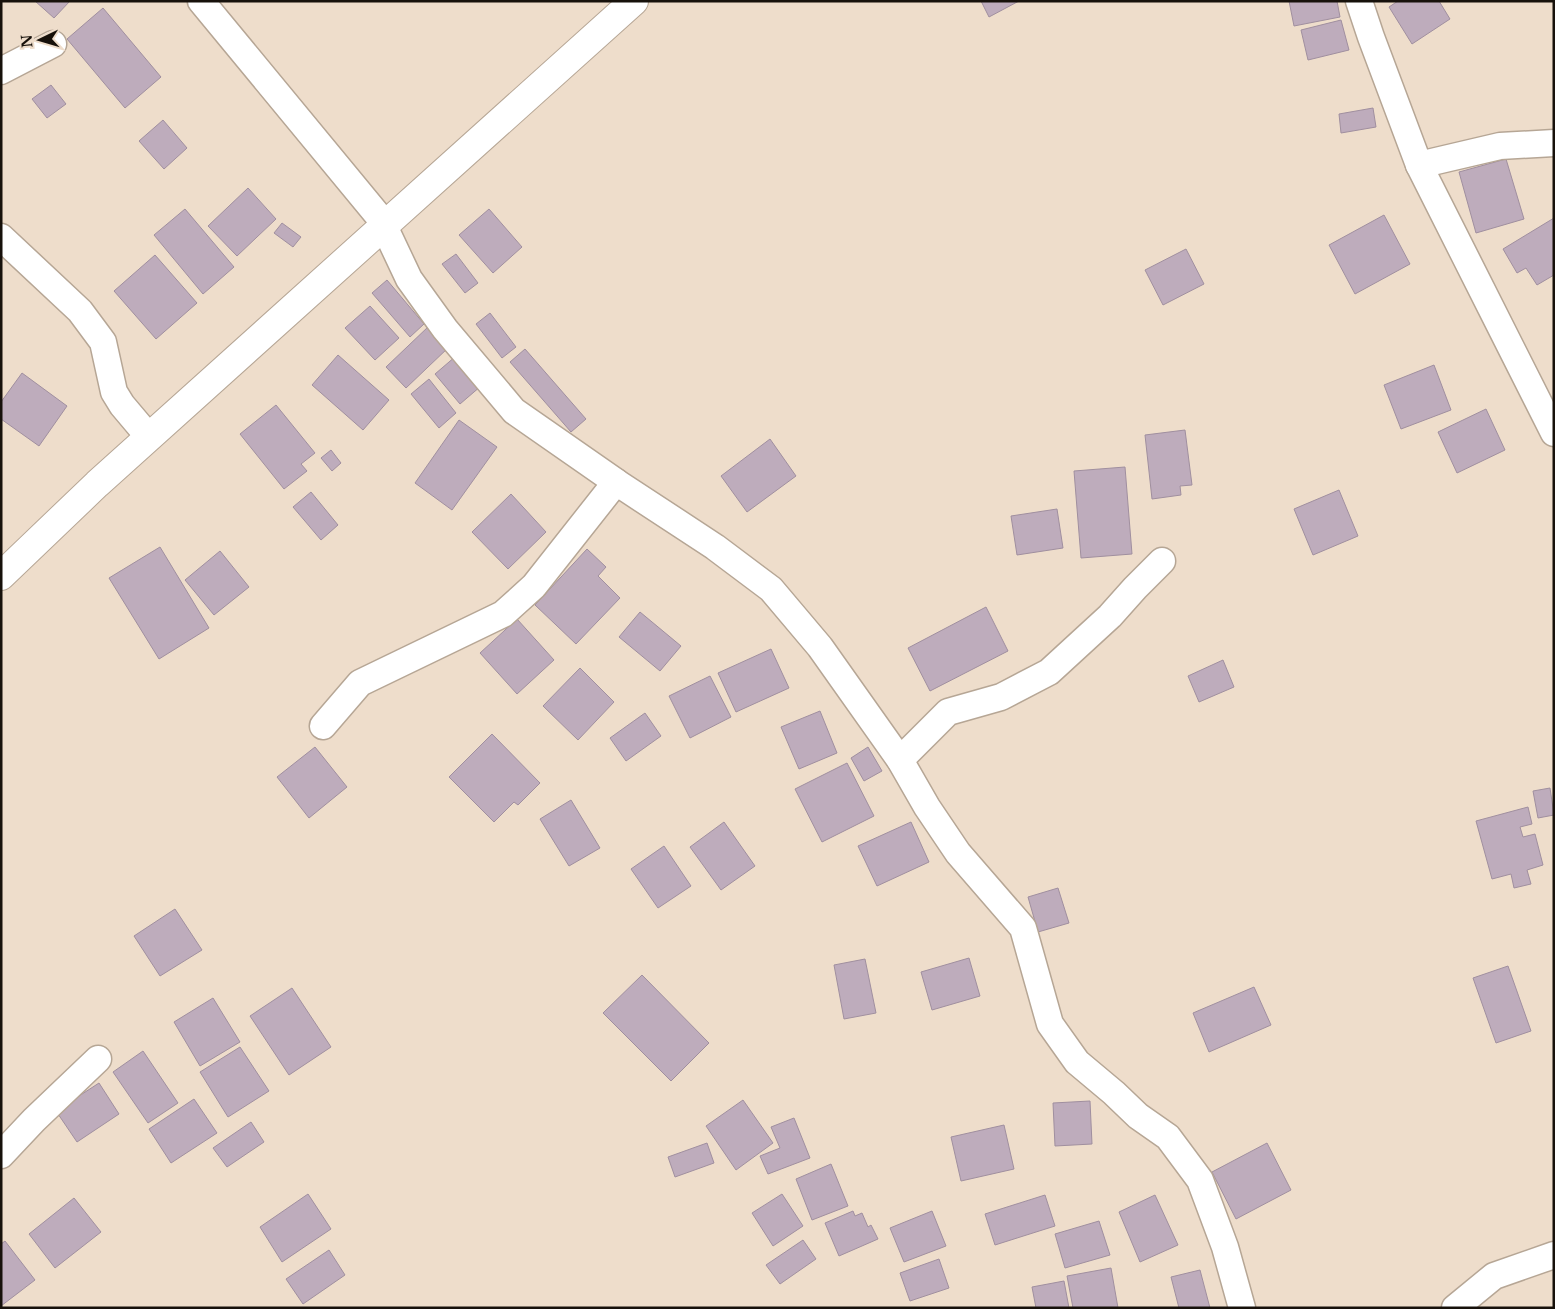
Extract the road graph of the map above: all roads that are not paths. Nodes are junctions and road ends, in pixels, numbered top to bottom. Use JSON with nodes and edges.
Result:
{"nodes":[{"id":1,"x":201,"y":1,"type":"edge"},
{"id":2,"x":634,"y":1,"type":"edge"},
{"id":3,"x":1359,"y":1,"type":"edge"},
{"id":4,"x":53,"y":44,"type":"dead end"},
{"id":5,"x":1,"y":71,"type":"edge"},
{"id":6,"x":1554,"y":143,"type":"edge"},
{"id":7,"x":1419,"y":164,"type":"junction"},
{"id":8,"x":384,"y":225,"type":"junction"},
{"id":9,"x":1,"y":236,"type":"edge"},
{"id":10,"x":1554,"y":433,"type":"edge"},
{"id":11,"x":149,"y":437,"type":"junction"},
{"id":12,"x":616,"y":482,"type":"junction"},
{"id":13,"x":1162,"y":561,"type":"dead end"},
{"id":14,"x":1,"y":576,"type":"edge"},
{"id":15,"x":323,"y":726,"type":"dead end"},
{"id":16,"x":900,"y":760,"type":"junction"},
{"id":17,"x":98,"y":1059,"type":"dead end"},
{"id":18,"x":1,"y":1156,"type":"edge"},
{"id":19,"x":1554,"y":1255,"type":"edge"},
{"id":20,"x":1242,"y":1308,"type":"edge"},
{"id":21,"x":1455,"y":1308,"type":"edge"}],
"edges":[{"from":1,"to":8,"type":"street"},
{"from":2,"to":8,"type":"main road"},
{"from":3,"to":7,"type":"street"},
{"from":4,"to":5,"type":"street"},
{"from":6,"to":7,"type":"street"},
{"from":7,"to":10,"type":"street"},
{"from":8,"to":11,"type":"main road"},
{"from":8,"to":12,"type":"street"},
{"from":9,"to":11,"type":"street"},
{"from":11,"to":14,"type":"main road"},
{"from":12,"to":15,"type":"street"},
{"from":12,"to":16,"type":"street"},
{"from":13,"to":16,"type":"street"},
{"from":16,"to":20,"type":"street"},
{"from":17,"to":18,"type":"street"},
{"from":19,"to":21,"type":"street"}]}
